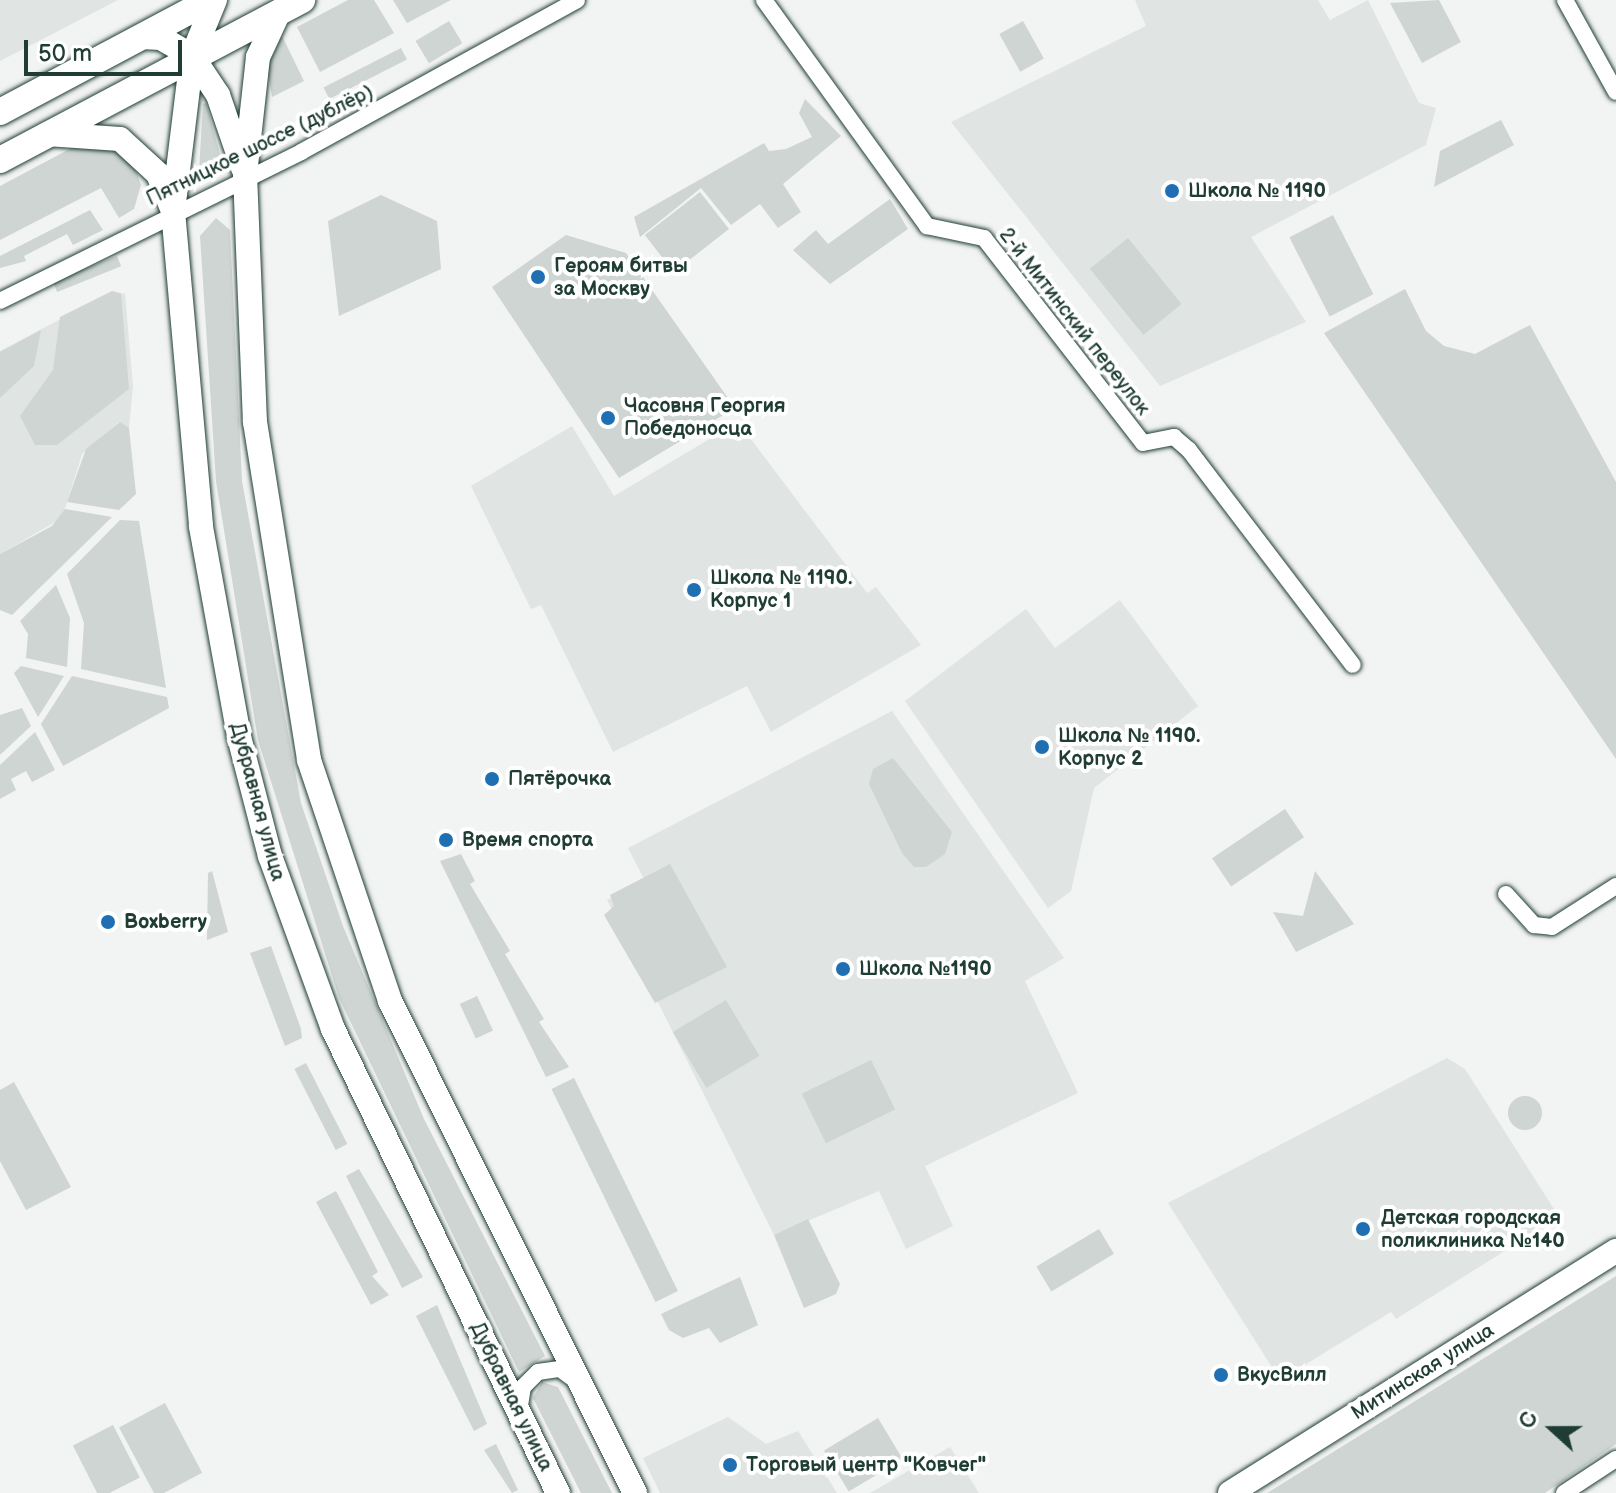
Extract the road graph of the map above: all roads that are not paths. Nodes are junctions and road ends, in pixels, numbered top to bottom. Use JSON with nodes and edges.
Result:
{"nodes":[{"id":1,"x":213,"y":0,"type":"edge"},
{"id":2,"x":577,"y":0,"type":"edge"},
{"id":3,"x":764,"y":0,"type":"edge"},
{"id":4,"x":1565,"y":0,"type":"edge"},
{"id":5,"x":290,"y":6,"type":"edge"},
{"id":6,"x":141,"y":37,"type":"junction"},
{"id":7,"x":192,"y":56,"type":"junction"},
{"id":8,"x":1616,"y":92,"type":"edge"},
{"id":9,"x":0,"y":112,"type":"edge"},
{"id":10,"x":47,"y":134,"type":"junction"},
{"id":11,"x":0,"y":160,"type":"edge"},
{"id":12,"x":245,"y":174,"type":"junction"},
{"id":13,"x":173,"y":211,"type":"junction"},
{"id":14,"x":0,"y":301,"type":"edge"},
{"id":15,"x":1353,"y":665,"type":"dead end"},
{"id":16,"x":1616,"y":886,"type":"edge"},
{"id":17,"x":1506,"y":894,"type":"dead end"},
{"id":18,"x":1616,"y":1251,"type":"edge"},
{"id":19,"x":581,"y":1387,"type":"junction"},
{"id":20,"x":520,"y":1416,"type":"junction"},
{"id":21,"x":1616,"y":1459,"type":"edge"},
{"id":22,"x":558,"y":1493,"type":"edge"},
{"id":23,"x":635,"y":1493,"type":"edge"},
{"id":24,"x":1230,"y":1493,"type":"edge"},
{"id":25,"x":1564,"y":1493,"type":"edge"}],
"edges":[{"from":1,"to":6,"type":"main road"},
{"from":1,"to":7,"type":"main road","name":"Дубравная улица"},
{"from":2,"to":12,"type":"street","name":"Пятницкое шоссе (дублёр)"},
{"from":3,"to":15,"type":"street","name":"2-й Митинский переулок"},
{"from":4,"to":8,"type":"street"},
{"from":5,"to":7,"type":"main road"},
{"from":5,"to":12,"type":"main road"},
{"from":6,"to":7,"type":"main road"},
{"from":6,"to":9,"type":"main road"},
{"from":7,"to":10,"type":"main road"},
{"from":7,"to":12,"type":"main road"},
{"from":7,"to":13,"type":"main road","name":"Дубравная улица"},
{"from":10,"to":11,"type":"main road"},
{"from":10,"to":13,"type":"main road"},
{"from":12,"to":13,"type":"street","name":"Пятницкое шоссе (дублёр)"},
{"from":12,"to":19,"type":"main road"},
{"from":13,"to":14,"type":"street","name":"Пятницкое шоссе (дублёр)"},
{"from":13,"to":20,"type":"main road","name":"Дубравная улица"},
{"from":16,"to":17,"type":"street"},
{"from":18,"to":24,"type":"main road","name":"Митинская улица"},
{"from":19,"to":20,"type":"street"},
{"from":19,"to":23,"type":"main road"},
{"from":20,"to":22,"type":"main road","name":"Дубравная улица"},
{"from":21,"to":25,"type":"street"}]}
